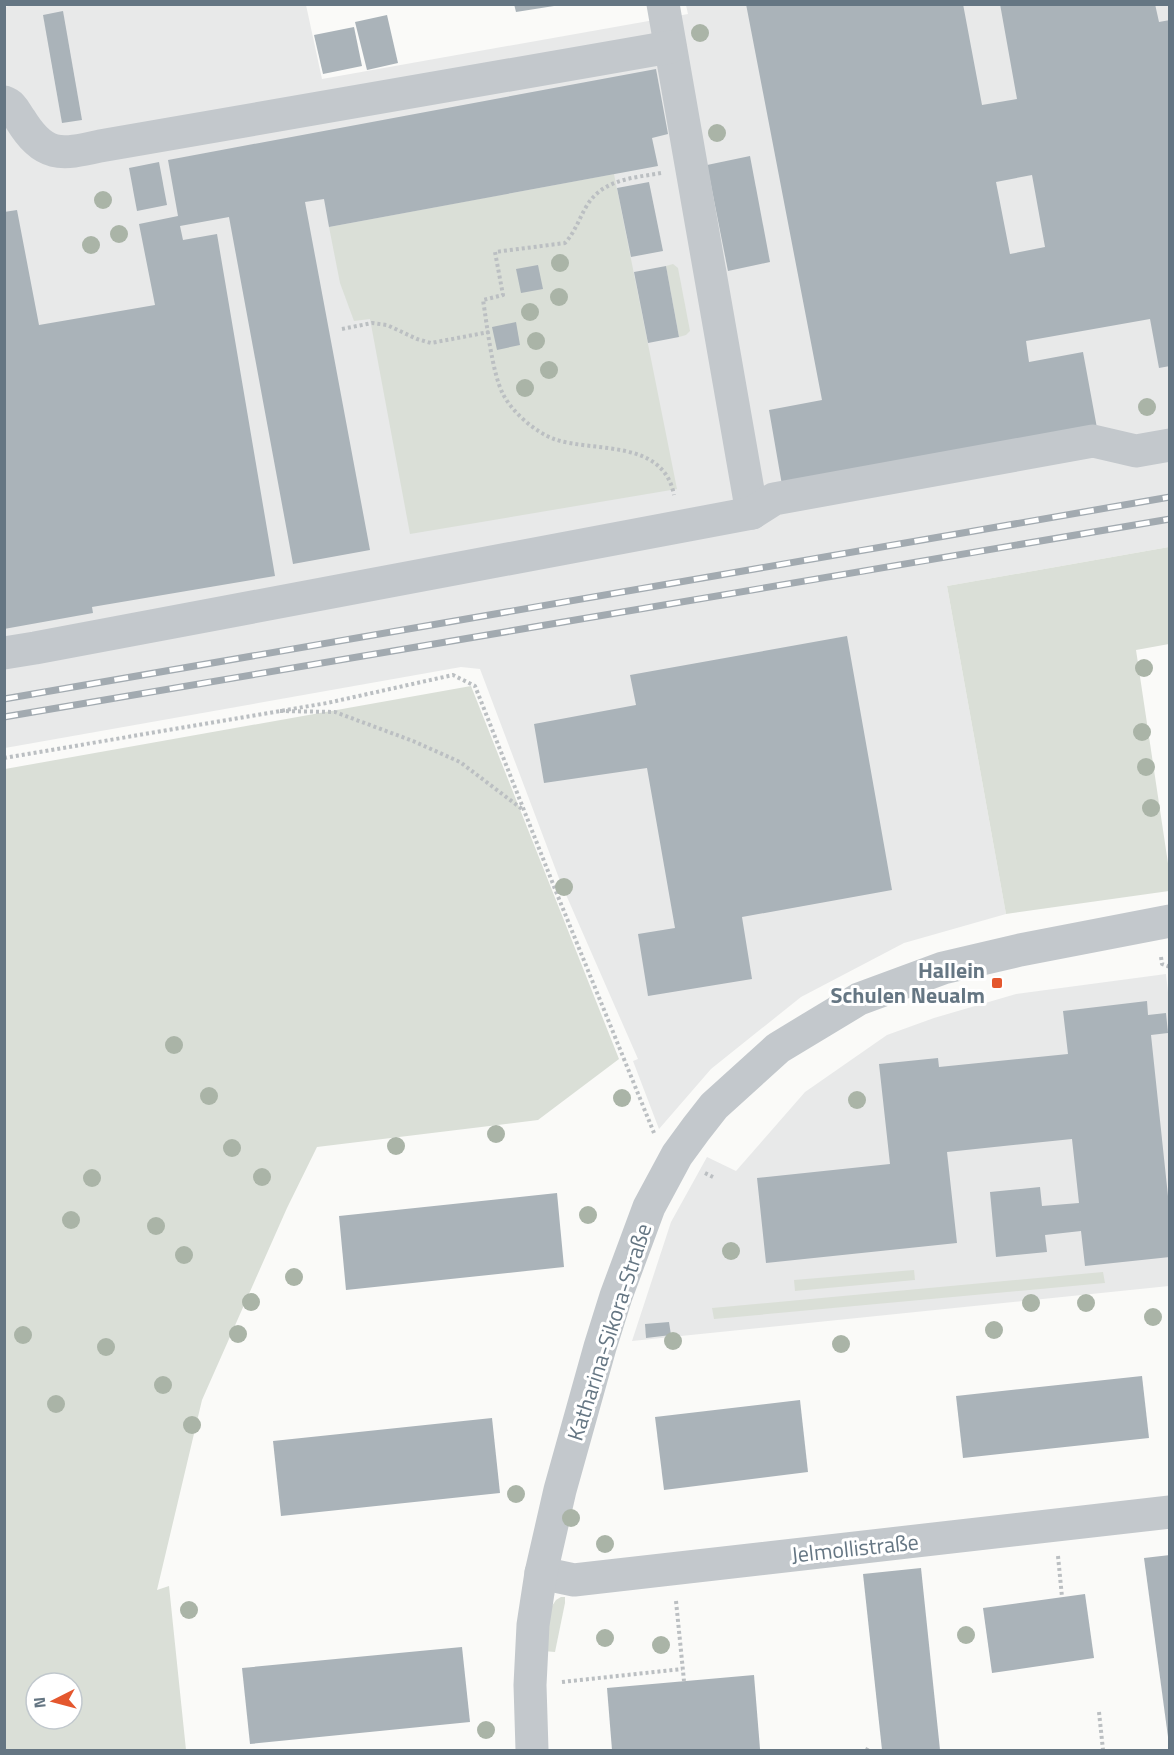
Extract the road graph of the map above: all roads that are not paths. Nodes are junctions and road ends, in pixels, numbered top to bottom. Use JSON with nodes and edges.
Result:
{"nodes":[{"id":1,"x":663,"y":4,"type":"edge"},
{"id":2,"x":670,"y":47,"type":"junction"},
{"id":3,"x":4,"y":102,"type":"edge"},
{"id":4,"x":1170,"y":445,"type":"edge"},
{"id":5,"x":752,"y":513,"type":"junction"},
{"id":6,"x":4,"y":652,"type":"edge"},
{"id":7,"x":1170,"y":921,"type":"edge"},
{"id":8,"x":1170,"y":1512,"type":"edge"},
{"id":9,"x":541,"y":1573,"type":"junction"},
{"id":10,"x":532,"y":1750,"type":"edge"}],
"edges":[{"from":1,"to":2,"type":"street"},
{"from":2,"to":3,"type":"street"},
{"from":2,"to":5,"type":"street"},
{"from":4,"to":5,"type":"street"},
{"from":5,"to":6,"type":"street"},
{"from":7,"to":9,"type":"street","name":"Katharina-Sikora-Straße"},
{"from":8,"to":9,"type":"street","name":"Jelmollistraße"},
{"from":9,"to":10,"type":"street","name":"Katharina-Sikora-Straße"}]}
